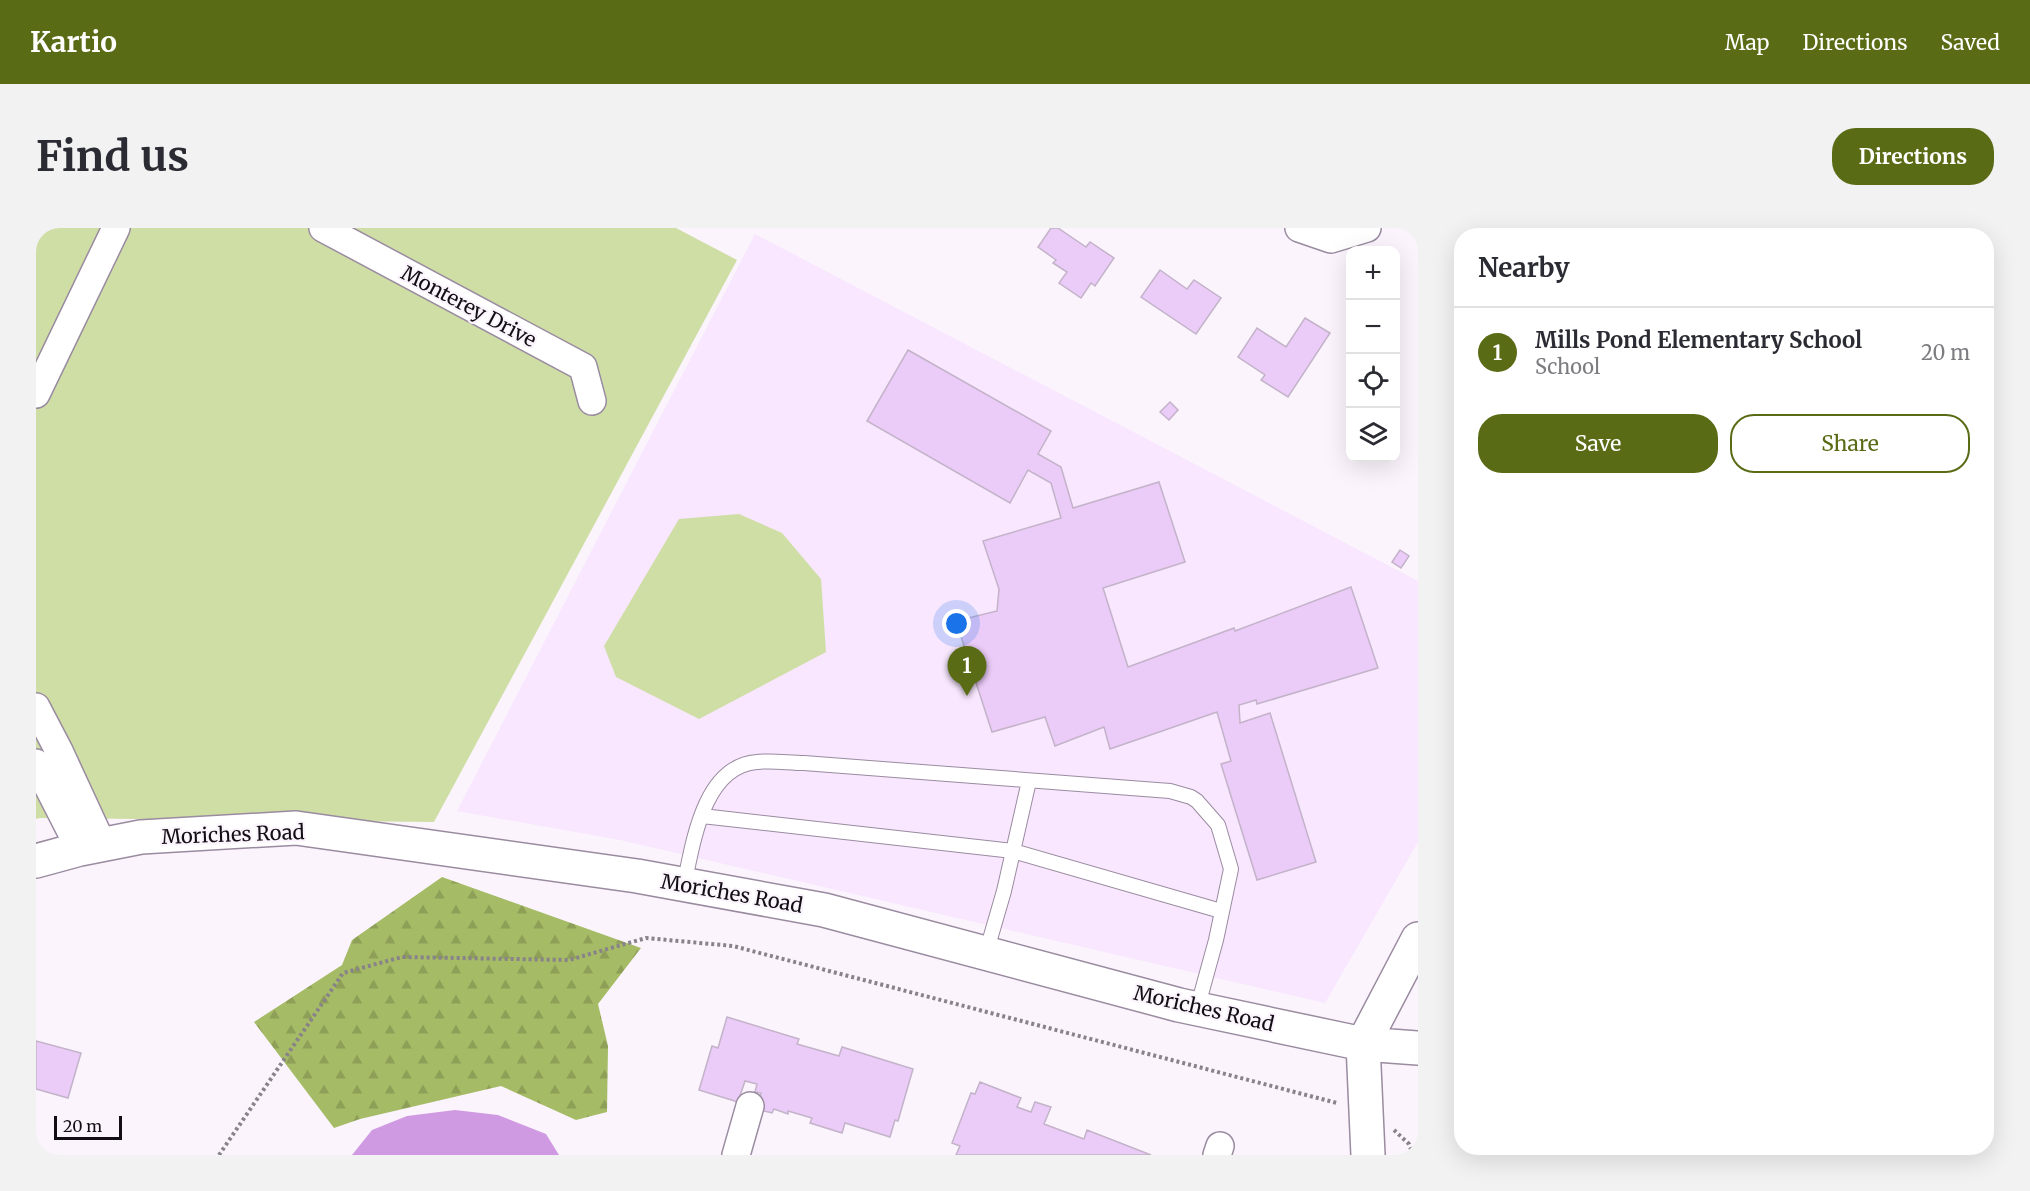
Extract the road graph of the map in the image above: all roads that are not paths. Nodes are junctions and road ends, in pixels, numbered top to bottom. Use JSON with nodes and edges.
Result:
{"nodes":[{"id":1,"x":116,"y":228,"type":"edge"},
{"id":2,"x":323,"y":228,"type":"edge"},
{"id":3,"x":1299,"y":228,"type":"edge"},
{"id":4,"x":1367,"y":228,"type":"edge"},
{"id":5,"x":36,"y":394,"type":"edge"},
{"id":6,"x":592,"y":401,"type":"dead end"},
{"id":7,"x":36,"y":707,"type":"edge"},
{"id":8,"x":36,"y":763,"type":"edge"},
{"id":9,"x":1029,"y":781,"type":"junction"},
{"id":10,"x":702,"y":816,"type":"junction"},
{"id":11,"x":91,"y":847,"type":"junction"},
{"id":12,"x":1013,"y":851,"type":"junction"},
{"id":13,"x":36,"y":861,"type":"edge"},
{"id":14,"x":684,"y":885,"type":"junction"},
{"id":15,"x":1221,"y":911,"type":"junction"},
{"id":16,"x":1418,"y":939,"type":"edge"},
{"id":17,"x":986,"y":953,"type":"junction"},
{"id":18,"x":1197,"y":1009,"type":"junction"},
{"id":19,"x":1363,"y":1044,"type":"junction"},
{"id":20,"x":1418,"y":1048,"type":"edge"},
{"id":21,"x":750,"y":1106,"type":"dead end"},
{"id":22,"x":736,"y":1155,"type":"edge"},
{"id":23,"x":1368,"y":1155,"type":"edge"}],
"edges":[{"from":1,"to":5,"type":"street"},
{"from":2,"to":6,"type":"street","name":"Monterey Drive"},
{"from":3,"to":4,"type":"street"},
{"from":7,"to":11,"type":"street"},
{"from":8,"to":11,"type":"street"},
{"from":9,"to":10,"type":"lane"},
{"from":9,"to":12,"type":"lane"},
{"from":9,"to":15,"type":"lane"},
{"from":10,"to":12,"type":"lane"},
{"from":10,"to":14,"type":"lane"},
{"from":11,"to":13,"type":"main road","name":"Moriches Road"},
{"from":11,"to":14,"type":"main road","name":"Moriches Road"},
{"from":12,"to":15,"type":"lane"},
{"from":12,"to":17,"type":"lane"},
{"from":14,"to":17,"type":"main road","name":"Moriches Road"},
{"from":15,"to":18,"type":"lane"},
{"from":16,"to":19,"type":"main road"},
{"from":17,"to":18,"type":"main road","name":"Moriches Road"},
{"from":18,"to":19,"type":"main road","name":"Moriches Road"},
{"from":19,"to":20,"type":"main road","name":"Moriches Road"},
{"from":19,"to":23,"type":"main road"},
{"from":21,"to":22,"type":"street"}]}
